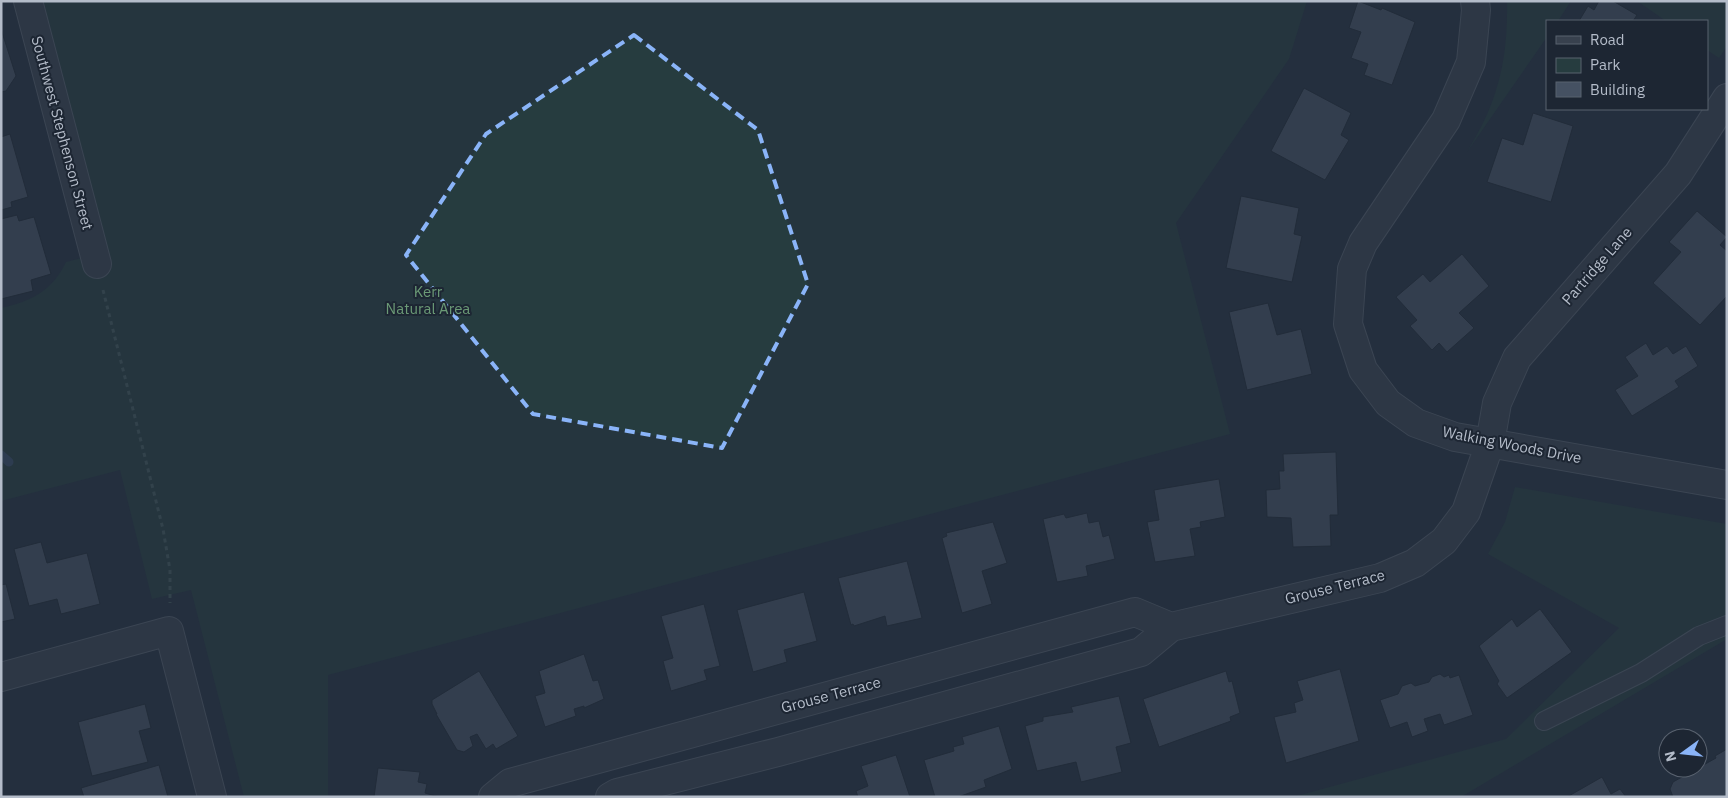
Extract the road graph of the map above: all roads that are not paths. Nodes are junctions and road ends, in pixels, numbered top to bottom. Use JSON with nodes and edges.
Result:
{"nodes":[{"id":1,"x":28,"y":1,"type":"edge"},
{"id":2,"x":1475,"y":1,"type":"edge"},
{"id":3,"x":1727,"y":98,"type":"edge"},
{"id":4,"x":96,"y":264,"type":"road end"},
{"id":5,"x":1490,"y":443,"type":"junction"},
{"id":6,"x":1727,"y":484,"type":"edge"},
{"id":7,"x":1727,"y":625,"type":"edge"},
{"id":8,"x":1171,"y":627,"type":"junction"},
{"id":9,"x":1,"y":677,"type":"edge"},
{"id":10,"x":1544,"y":721,"type":"dead end"},
{"id":11,"x":212,"y":797,"type":"edge"},
{"id":12,"x":493,"y":797,"type":"edge"},
{"id":13,"x":610,"y":797,"type":"edge"}],
"edges":[{"from":1,"to":4,"type":"street","name":"Southwest Stephenson Street"},
{"from":2,"to":5,"type":"street","name":"Walking Woods Drive"},
{"from":3,"to":5,"type":"street","name":"Partridge Lane"},
{"from":5,"to":6,"type":"street","name":"Walking Woods Drive"},
{"from":5,"to":8,"type":"street","name":"Grouse Terrace"},
{"from":7,"to":10,"type":"lane"},
{"from":8,"to":12,"type":"street","name":"Grouse Terrace"},
{"from":8,"to":13,"type":"street","name":"Grouse Terrace"},
{"from":9,"to":11,"type":"street"}]}
